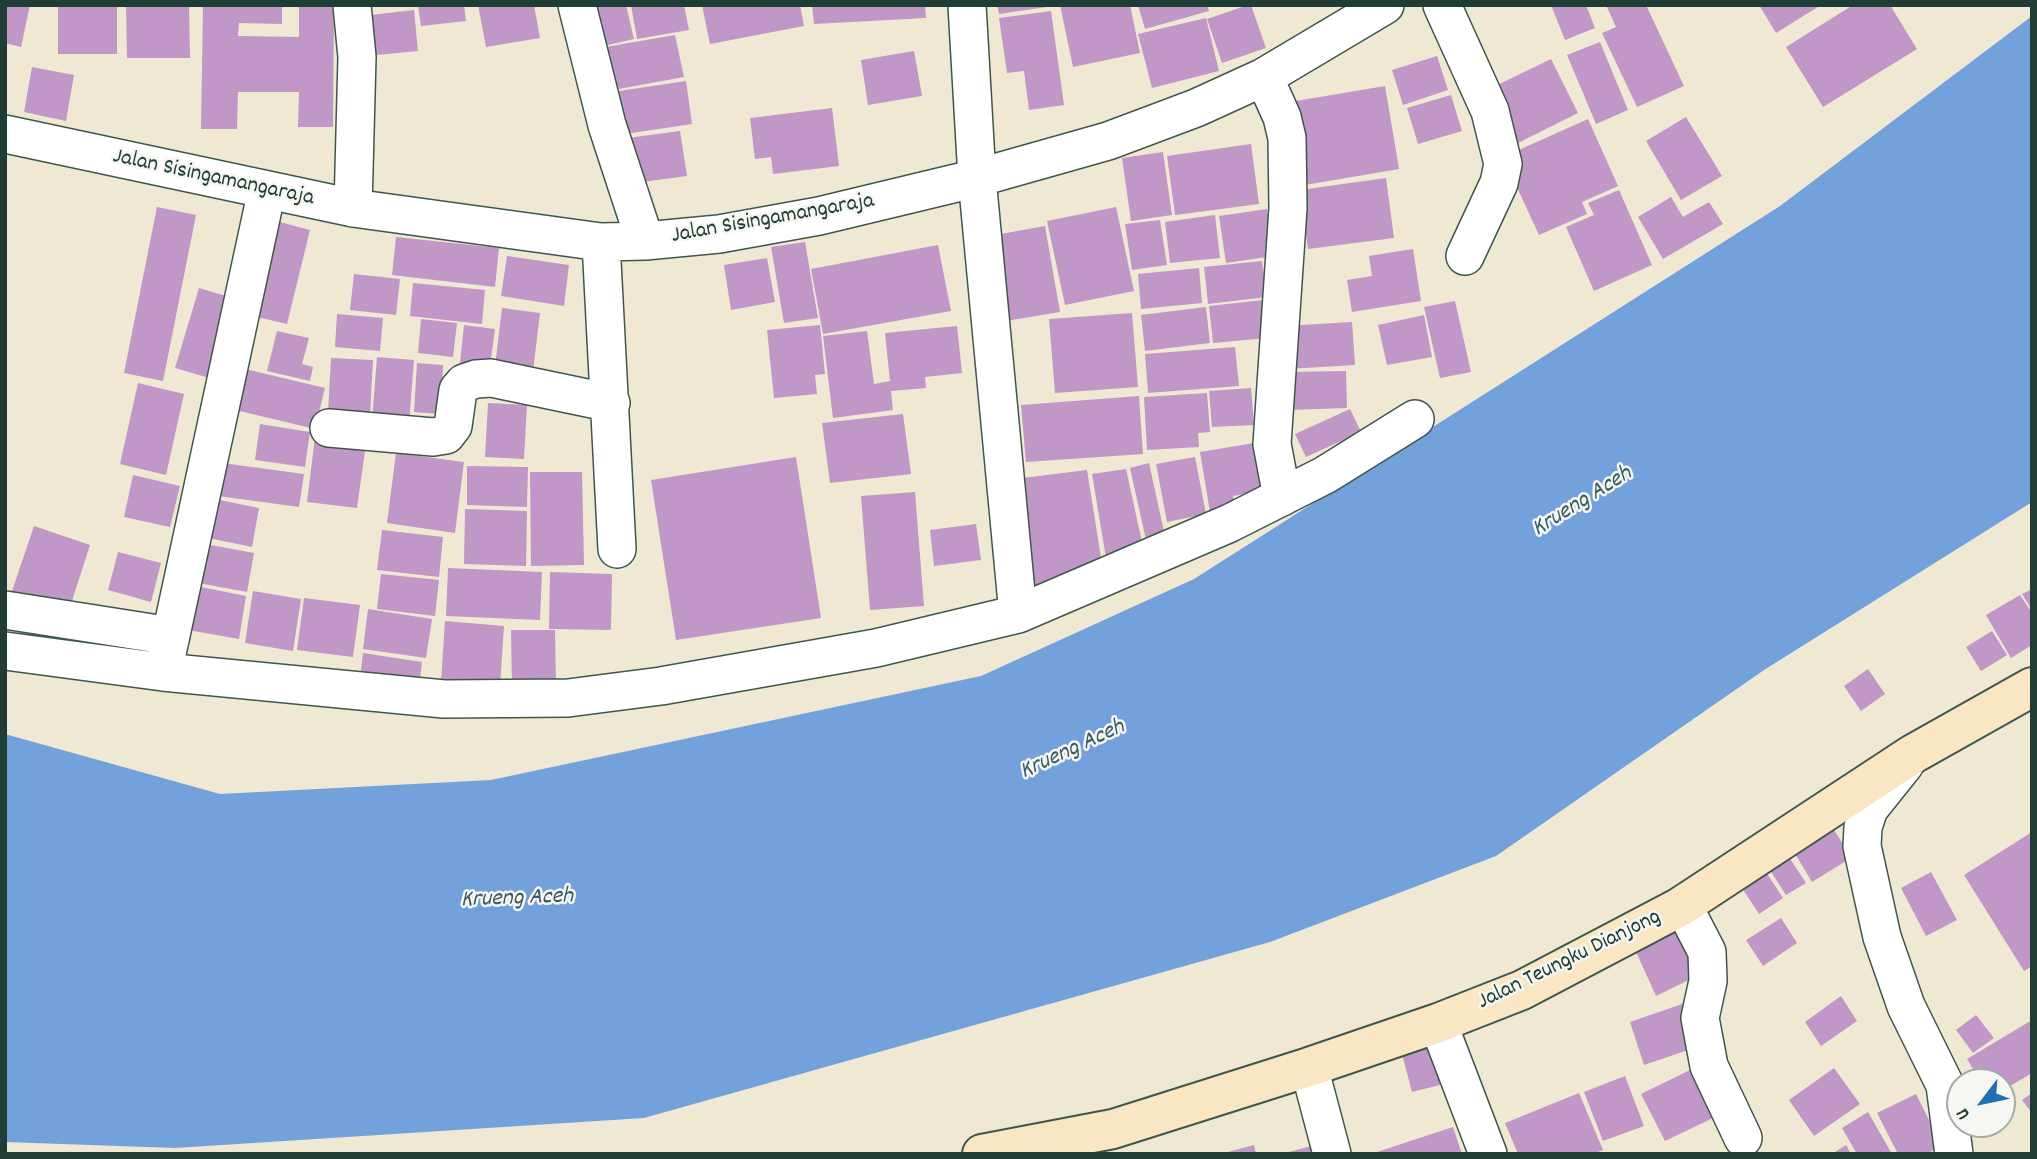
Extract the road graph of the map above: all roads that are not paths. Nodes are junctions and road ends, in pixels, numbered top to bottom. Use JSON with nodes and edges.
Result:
{"nodes":[{"id":1,"x":352,"y":5,"type":"edge"},
{"id":2,"x":577,"y":5,"type":"edge"},
{"id":3,"x":967,"y":5,"type":"edge"},
{"id":4,"x":1385,"y":5,"type":"edge"},
{"id":5,"x":1442,"y":5,"type":"edge"},
{"id":6,"x":1264,"y":77,"type":"junction"},
{"id":7,"x":5,"y":134,"type":"edge"},
{"id":8,"x":977,"y":178,"type":"junction"},
{"id":9,"x":267,"y":190,"type":"junction"},
{"id":10,"x":353,"y":208,"type":"junction"},
{"id":11,"x":645,"y":241,"type":"junction"},
{"id":12,"x":601,"y":242,"type":"junction"},
{"id":13,"x":1465,"y":256,"type":"dead end"},
{"id":14,"x":611,"y":403,"type":"junction"},
{"id":15,"x":1415,"y":419,"type":"dead end"},
{"id":16,"x":329,"y":428,"type":"dead end"},
{"id":17,"x":1282,"y":497,"type":"junction"},
{"id":18,"x":617,"y":549,"type":"dead end"},
{"id":19,"x":5,"y":610,"type":"edge"},
{"id":20,"x":1018,"y":614,"type":"junction"},
{"id":21,"x":171,"y":636,"type":"junction"},
{"id":22,"x":5,"y":651,"type":"edge"},
{"id":23,"x":163,"y":672,"type":"junction"},
{"id":24,"x":2032,"y":687,"type":"edge"},
{"id":25,"x":1913,"y":754,"type":"junction"},
{"id":26,"x":1679,"y":907,"type":"junction"},
{"id":27,"x":1438,"y":1023,"type":"junction"},
{"id":28,"x":1309,"y":1068,"type":"junction"},
{"id":29,"x":1743,"y":1138,"type":"dead end"},
{"id":30,"x":1112,"y":1141,"type":"edge"},
{"id":31,"x":982,"y":1154,"type":"edge"},
{"id":32,"x":1332,"y":1154,"type":"edge"},
{"id":33,"x":1489,"y":1154,"type":"edge"},
{"id":34,"x":1954,"y":1154,"type":"edge"}],
"edges":[{"from":1,"to":10,"type":"street"},
{"from":2,"to":11,"type":"street"},
{"from":3,"to":8,"type":"street"},
{"from":4,"to":6,"type":"street","name":"Jalan Sisingamangaraja"},
{"from":5,"to":13,"type":"street"},
{"from":6,"to":8,"type":"street","name":"Jalan Sisingamangaraja"},
{"from":6,"to":17,"type":"street"},
{"from":7,"to":9,"type":"street","name":"Jalan Sisingamangaraja"},
{"from":8,"to":11,"type":"street","name":"Jalan Sisingamangaraja"},
{"from":8,"to":20,"type":"street"},
{"from":9,"to":10,"type":"street","name":"Jalan Sisingamangaraja"},
{"from":9,"to":21,"type":"street"},
{"from":10,"to":12,"type":"street","name":"Jalan Sisingamangaraja"},
{"from":11,"to":12,"type":"street","name":"Jalan Sisingamangaraja"},
{"from":12,"to":14,"type":"street"},
{"from":14,"to":16,"type":"street"},
{"from":14,"to":18,"type":"street"},
{"from":15,"to":17,"type":"street"},
{"from":17,"to":20,"type":"street"},
{"from":19,"to":21,"type":"street"},
{"from":20,"to":23,"type":"street"},
{"from":21,"to":23,"type":"street"},
{"from":22,"to":23,"type":"street"},
{"from":24,"to":25,"type":"street","name":"Jalan Teungku Dianjong"},
{"from":25,"to":26,"type":"street","name":"Jalan Teungku Dianjong"},
{"from":25,"to":34,"type":"street"},
{"from":26,"to":27,"type":"street","name":"Jalan Teungku Dianjong"},
{"from":26,"to":29,"type":"street"},
{"from":27,"to":28,"type":"street","name":"Jalan Teungku Dianjong"},
{"from":27,"to":33,"type":"street"},
{"from":28,"to":30,"type":"street","name":"Jalan Teungku Dianjong"},
{"from":28,"to":32,"type":"street"},
{"from":30,"to":31,"type":"street","name":"Jalan Teungku Dianjong"}]}
